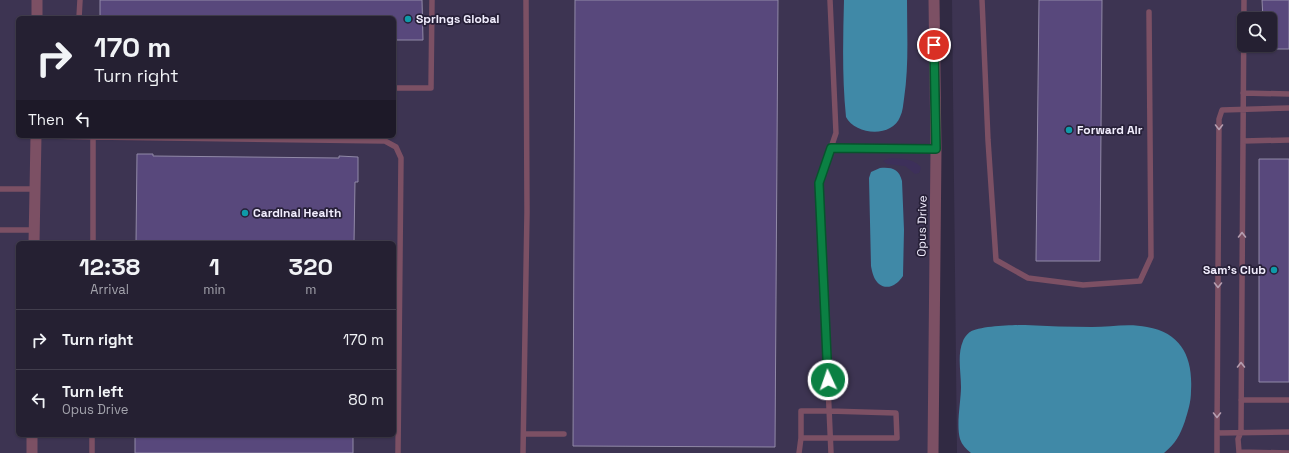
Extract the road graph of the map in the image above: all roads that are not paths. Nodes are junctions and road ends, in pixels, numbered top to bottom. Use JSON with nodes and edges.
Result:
{"nodes":[{"id":1,"x":37,"y":0,"type":"edge"},
{"id":2,"x":80,"y":0,"type":"edge"},
{"id":3,"x":432,"y":0,"type":"edge"},
{"id":4,"x":526,"y":0,"type":"edge"},
{"id":5,"x":830,"y":0,"type":"edge"},
{"id":6,"x":934,"y":0,"type":"edge"},
{"id":7,"x":982,"y":0,"type":"edge"},
{"id":8,"x":1244,"y":0,"type":"edge"},
{"id":9,"x":1149,"y":12,"type":"dead end"},
{"id":10,"x":37,"y":16,"type":"edge"},
{"id":11,"x":79,"y":16,"type":"edge"},
{"id":12,"x":396,"y":88,"type":"edge"},
{"id":13,"x":1243,"y":93,"type":"junction"},
{"id":14,"x":1289,"y":94,"type":"edge"},
{"id":15,"x":1289,"y":108,"type":"edge"},
{"id":16,"x":1243,"y":109,"type":"junction"},
{"id":17,"x":36,"y":138,"type":"edge"},
{"id":18,"x":93,"y":138,"type":"edge"},
{"id":19,"x":166,"y":138,"type":"edge"},
{"id":20,"x":1243,"y":140,"type":"junction"},
{"id":21,"x":1289,"y":140,"type":"edge"},
{"id":22,"x":831,"y":148,"type":"junction"},
{"id":23,"x":936,"y":149,"type":"junction"},
{"id":24,"x":0,"y":189,"type":"edge"},
{"id":25,"x":35,"y":189,"type":"junction"},
{"id":26,"x":0,"y":230,"type":"edge"},
{"id":27,"x":34,"y":230,"type":"junction"},
{"id":28,"x":34,"y":241,"type":"edge"},
{"id":29,"x":93,"y":241,"type":"edge"},
{"id":30,"x":1241,"y":400,"type":"junction"},
{"id":31,"x":1289,"y":400,"type":"edge"},
{"id":32,"x":830,"y":411,"type":"junction"},
{"id":33,"x":1241,"y":432,"type":"junction"},
{"id":34,"x":1289,"y":432,"type":"edge"},
{"id":35,"x":1217,"y":433,"type":"junction"},
{"id":36,"x":524,"y":434,"type":"junction"},
{"id":37,"x":564,"y":434,"type":"dead end"},
{"id":38,"x":32,"y":437,"type":"edge"},
{"id":39,"x":92,"y":437,"type":"edge"},
{"id":40,"x":801,"y":438,"type":"junction"},
{"id":41,"x":831,"y":438,"type":"junction"},
{"id":42,"x":32,"y":453,"type":"edge"},
{"id":43,"x":92,"y":453,"type":"edge"},
{"id":44,"x":398,"y":453,"type":"edge"},
{"id":45,"x":523,"y":453,"type":"edge"},
{"id":46,"x":798,"y":453,"type":"edge"},
{"id":47,"x":831,"y":453,"type":"edge"},
{"id":48,"x":933,"y":453,"type":"edge"},
{"id":49,"x":1217,"y":453,"type":"edge"},
{"id":50,"x":1289,"y":453,"type":"edge"}],
"edges":[{"from":1,"to":10,"type":"street"},
{"from":2,"to":11,"type":"lane"},
{"from":3,"to":12,"type":"lane"},
{"from":4,"to":36,"type":"lane"},
{"from":5,"to":22,"type":"lane"},
{"from":6,"to":23,"type":"street","name":"Opus Drive"},
{"from":7,"to":9,"type":"lane"},
{"from":8,"to":13,"type":"lane"},
{"from":13,"to":14,"type":"lane"},
{"from":13,"to":16,"type":"lane"},
{"from":15,"to":16,"type":"lane"},
{"from":16,"to":20,"type":"lane"},
{"from":16,"to":35,"type":"lane","one_way":true},
{"from":17,"to":25,"type":"street"},
{"from":18,"to":29,"type":"lane"},
{"from":19,"to":44,"type":"lane"},
{"from":20,"to":21,"type":"lane"},
{"from":30,"to":20,"type":"lane","one_way":true},
{"from":22,"to":23,"type":"lane"},
{"from":22,"to":32,"type":"lane"},
{"from":23,"to":48,"type":"street","name":"Opus Drive"},
{"from":24,"to":25,"type":"lane"},
{"from":25,"to":27,"type":"street"},
{"from":26,"to":27,"type":"lane"},
{"from":27,"to":28,"type":"street"},
{"from":30,"to":31,"type":"lane"},
{"from":30,"to":33,"type":"lane"},
{"from":32,"to":40,"type":"lane"},
{"from":32,"to":41,"type":"lane"},
{"from":32,"to":41,"type":"lane"},
{"from":33,"to":34,"type":"lane"},
{"from":33,"to":35,"type":"lane"},
{"from":33,"to":50,"type":"lane"},
{"from":35,"to":49,"type":"lane"},
{"from":36,"to":37,"type":"lane"},
{"from":36,"to":45,"type":"lane"},
{"from":38,"to":42,"type":"street"},
{"from":39,"to":43,"type":"lane"},
{"from":40,"to":41,"type":"lane"},
{"from":40,"to":46,"type":"lane"},
{"from":41,"to":47,"type":"lane"}]}
